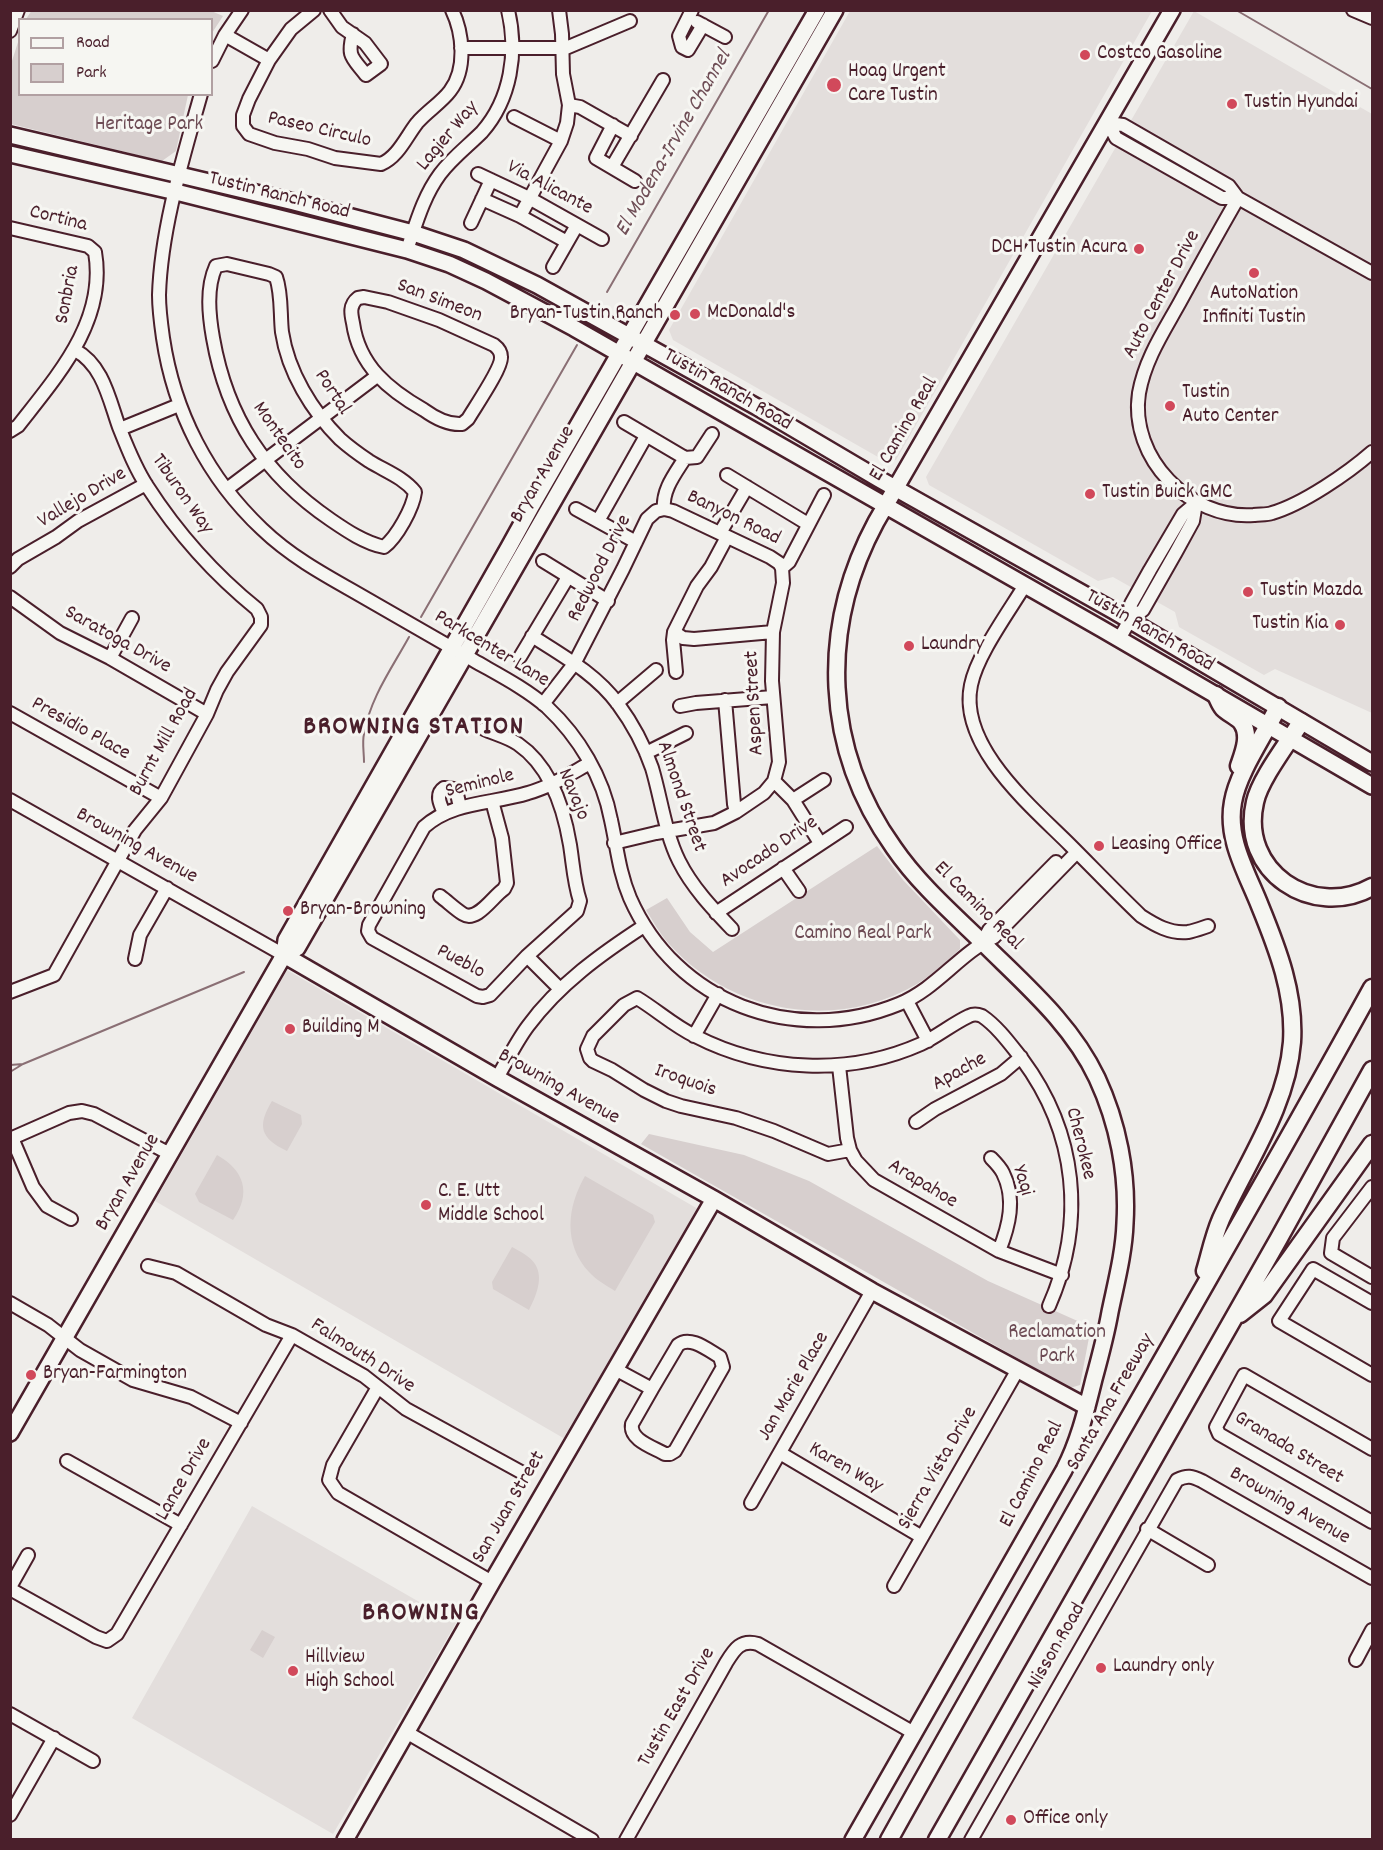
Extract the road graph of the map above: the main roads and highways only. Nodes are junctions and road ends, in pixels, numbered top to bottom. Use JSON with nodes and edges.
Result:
{"nodes":[{"id":1,"x":817,"y":10,"type":"edge"},
{"id":2,"x":835,"y":10,"type":"edge"},
{"id":3,"x":1172,"y":10,"type":"edge"},
{"id":4,"x":10,"y":135,"type":"edge"},
{"id":5,"x":10,"y":154,"type":"edge"},
{"id":6,"x":629,"y":336,"type":"junction"},
{"id":7,"x":643,"y":344,"type":"junction"},
{"id":8,"x":619,"y":354,"type":"junction"},
{"id":9,"x":633,"y":362,"type":"junction"},
{"id":10,"x":896,"y":488,"type":"junction"},
{"id":11,"x":885,"y":506,"type":"junction"},
{"id":12,"x":459,"y":652,"type":"junction"},
{"id":13,"x":1216,"y":695,"type":"junction"},
{"id":14,"x":1278,"y":707,"type":"junction"},
{"id":15,"x":1301,"y":722,"type":"junction"},
{"id":16,"x":1269,"y":726,"type":"junction"},
{"id":17,"x":1290,"y":739,"type":"junction"},
{"id":18,"x":1372,"y":763,"type":"edge"},
{"id":19,"x":1372,"y":786,"type":"edge"},
{"id":20,"x":1232,"y":806,"type":"junction"},
{"id":21,"x":1372,"y":887,"type":"edge"},
{"id":22,"x":284,"y":955,"type":"junction"},
{"id":23,"x":1372,"y":988,"type":"edge"},
{"id":24,"x":1372,"y":1070,"type":"edge"},
{"id":25,"x":1372,"y":1144,"type":"edge"},
{"id":26,"x":714,"y":1199,"type":"junction"},
{"id":27,"x":1197,"y":1300,"type":"junction"},
{"id":28,"x":1232,"y":1321,"type":"junction"},
{"id":29,"x":1087,"y":1407,"type":"junction"},
{"id":30,"x":10,"y":1433,"type":"edge"},
{"id":31,"x":345,"y":1839,"type":"edge"},
{"id":32,"x":853,"y":1839,"type":"edge"},
{"id":33,"x":889,"y":1839,"type":"edge"},
{"id":34,"x":937,"y":1839,"type":"edge"}],
"edges":[{"from":1,"to":6,"type":"main road","name":"Bryan Avenue"},
{"from":2,"to":7,"type":"main road","name":"Bryan Avenue"},
{"from":3,"to":10,"type":"main road","name":"El Camino Real"},
{"from":4,"to":6,"type":"main road","name":"Tustin Ranch Road"},
{"from":5,"to":8,"type":"main road","name":"Tustin Ranch Road"},
{"from":6,"to":7,"type":"main road","name":"Tustin Ranch Road"},
{"from":6,"to":8,"type":"main road","name":"Bryan Avenue"},
{"from":7,"to":9,"type":"main road","name":"Bryan Avenue"},
{"from":7,"to":10,"type":"main road","name":"Tustin Ranch Road"},
{"from":8,"to":9,"type":"main road","name":"Tustin Ranch Road"},
{"from":8,"to":12,"type":"main road","name":"Bryan Avenue"},
{"from":9,"to":11,"type":"main road","name":"Tustin Ranch Road"},
{"from":9,"to":12,"type":"main road","name":"Bryan Avenue"},
{"from":10,"to":11,"type":"main road","name":"El Camino Real"},
{"from":10,"to":14,"type":"main road","name":"Tustin Ranch Road"},
{"from":11,"to":13,"type":"main road","name":"Tustin Ranch Road"},
{"from":11,"to":29,"type":"main road","name":"El Camino Real"},
{"from":12,"to":22,"type":"main road","name":"Bryan Avenue"},
{"from":13,"to":16,"type":"main road","name":"Tustin Ranch Road"},
{"from":13,"to":20,"type":"highway"},
{"from":14,"to":15,"type":"main road","name":"Tustin Ranch Road"},
{"from":14,"to":16,"type":"highway"},
{"from":15,"to":17,"type":"highway"},
{"from":15,"to":18,"type":"main road","name":"Tustin Ranch Road"},
{"from":16,"to":17,"type":"main road","name":"Tustin Ranch Road"},
{"from":16,"to":20,"type":"highway"},
{"from":17,"to":19,"type":"main road","name":"Tustin Ranch Road"},
{"from":17,"to":21,"type":"highway"},
{"from":20,"to":27,"type":"highway"},
{"from":22,"to":26,"type":"main road","name":"Browning Avenue"},
{"from":22,"to":30,"type":"main road","name":"Bryan Avenue"},
{"from":23,"to":27,"type":"highway","name":"Santa Ana Freeway"},
{"from":24,"to":28,"type":"highway"},
{"from":25,"to":28,"type":"highway"},
{"from":26,"to":29,"type":"main road","name":"Browning Avenue"},
{"from":26,"to":31,"type":"main road","name":"San Juan Street"},
{"from":27,"to":33,"type":"highway","name":"Santa Ana Freeway"},
{"from":28,"to":34,"type":"highway"},
{"from":29,"to":32,"type":"main road","name":"El Camino Real"}]}
